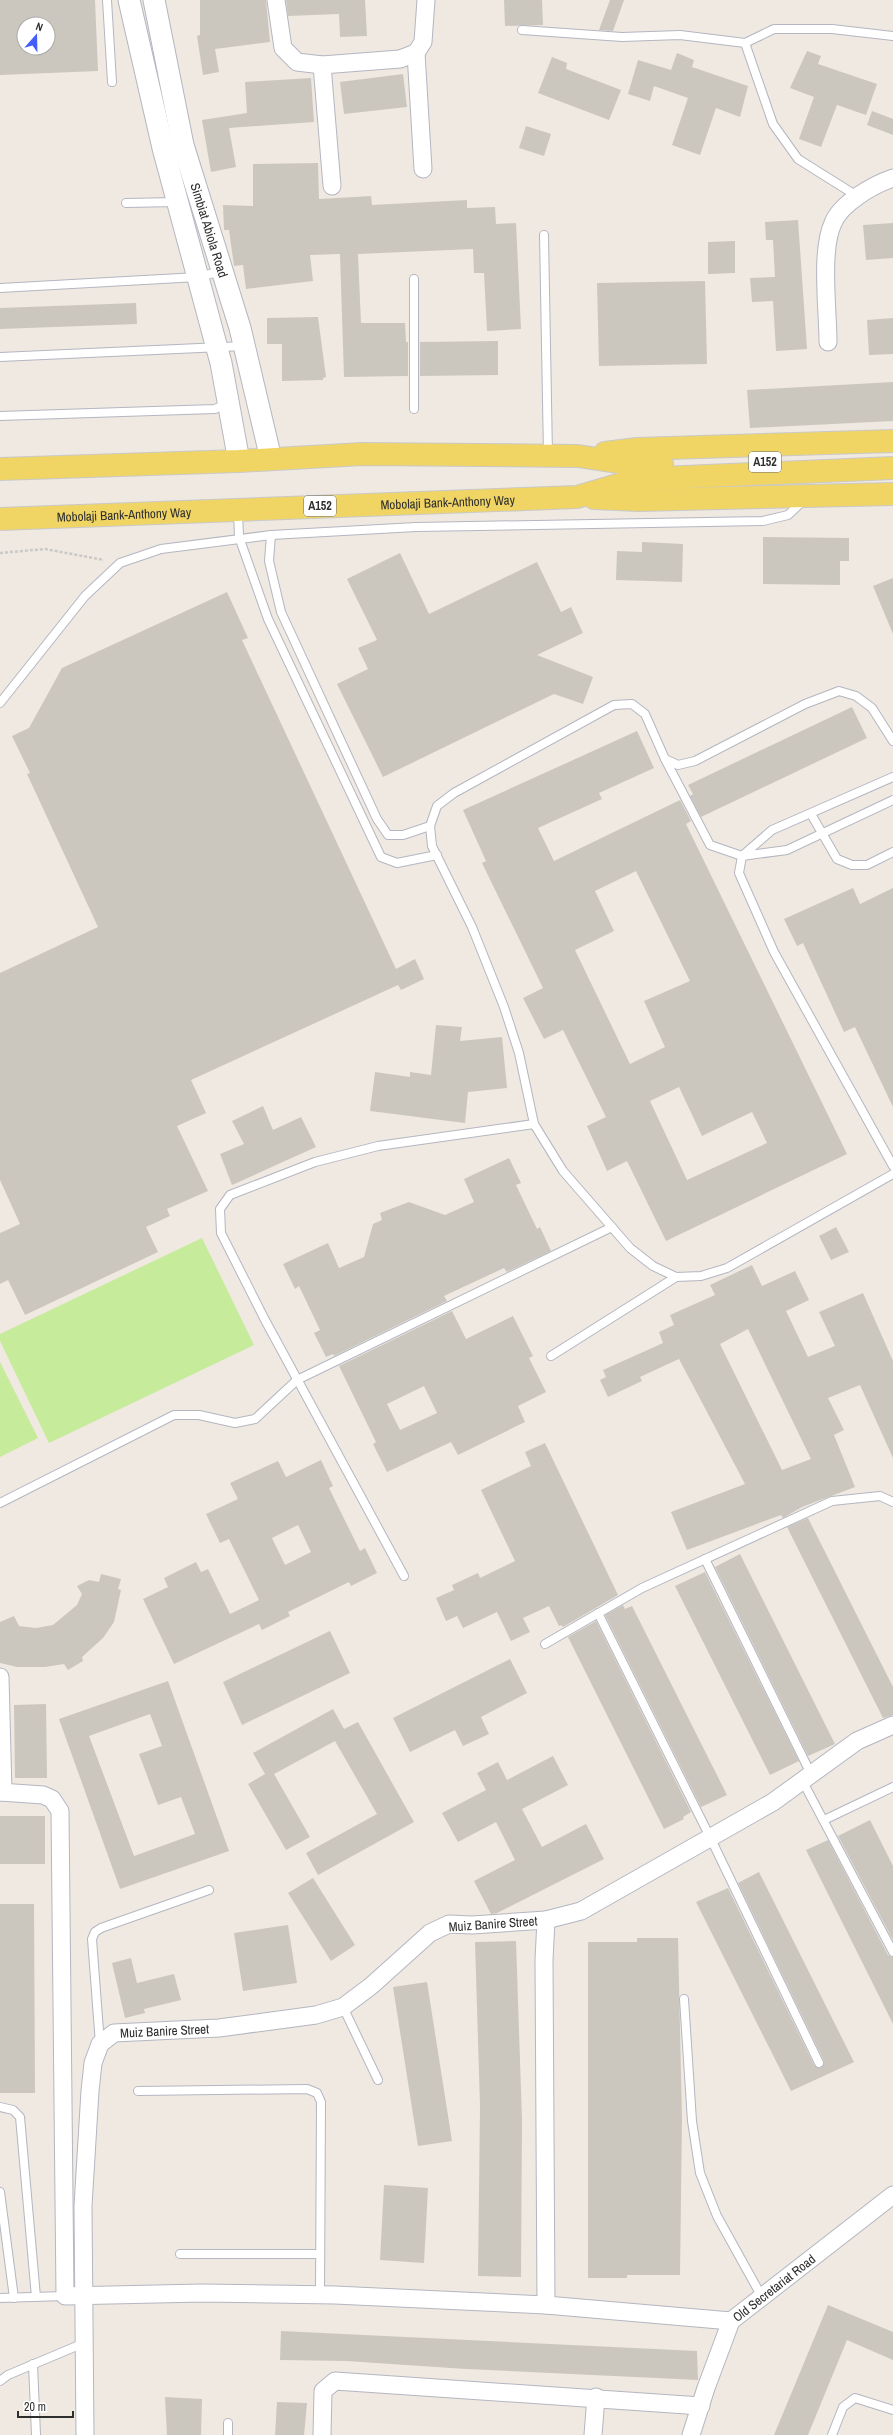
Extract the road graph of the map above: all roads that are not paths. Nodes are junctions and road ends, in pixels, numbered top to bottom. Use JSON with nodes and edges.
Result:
{"nodes":[{"id":1,"x":107,"y":0,"type":"edge"},
{"id":2,"x":129,"y":0,"type":"edge"},
{"id":3,"x":154,"y":0,"type":"edge"},
{"id":4,"x":276,"y":0,"type":"edge"},
{"id":5,"x":426,"y":0,"type":"edge"},
{"id":6,"x":522,"y":30,"type":"dead end"},
{"id":7,"x":893,"y":36,"type":"edge"},
{"id":8,"x":745,"y":43,"type":"junction"},
{"id":9,"x":416,"y":53,"type":"junction"},
{"id":10,"x":322,"y":65,"type":"junction"},
{"id":11,"x":112,"y":82,"type":"dead end"},
{"id":12,"x":423,"y":169,"type":"dead end"},
{"id":13,"x":893,"y":178,"type":"edge"},
{"id":14,"x":332,"y":186,"type":"dead end"},
{"id":15,"x":857,"y":196,"type":"junction"},
{"id":16,"x":178,"y":202,"type":"junction"},
{"id":17,"x":126,"y":203,"type":"dead end"},
{"id":18,"x":544,"y":235,"type":"dead end"},
{"id":19,"x":222,"y":271,"type":"junction"},
{"id":20,"x":198,"y":277,"type":"junction"},
{"id":21,"x":414,"y":280,"type":"dead end"},
{"id":22,"x":0,"y":288,"type":"edge"},
{"id":23,"x":828,"y":342,"type":"dead end"},
{"id":24,"x":244,"y":346,"type":"junction"},
{"id":25,"x":217,"y":349,"type":"junction"},
{"id":26,"x":0,"y":357,"type":"edge"},
{"id":27,"x":229,"y":403,"type":"junction"},
{"id":28,"x":414,"y":410,"type":"dead end"},
{"id":29,"x":0,"y":416,"type":"edge"},
{"id":30,"x":893,"y":441,"type":"edge"},
{"id":31,"x":893,"y":455,"type":"edge"},
{"id":32,"x":548,"y":456,"type":"junction"},
{"id":33,"x":578,"y":456,"type":"junction"},
{"id":34,"x":271,"y":459,"type":"junction"},
{"id":35,"x":238,"y":461,"type":"junction"},
{"id":36,"x":893,"y":468,"type":"edge"},
{"id":37,"x":0,"y":469,"type":"edge"},
{"id":38,"x":638,"y":472,"type":"junction"},
{"id":39,"x":893,"y":494,"type":"edge"},
{"id":40,"x":807,"y":496,"type":"junction"},
{"id":41,"x":577,"y":497,"type":"junction"},
{"id":42,"x":238,"y":511,"type":"junction"},
{"id":43,"x":0,"y":519,"type":"edge"},
{"id":44,"x":271,"y":535,"type":"junction"},
{"id":45,"x":239,"y":537,"type":"junction"},
{"id":46,"x":0,"y":702,"type":"edge"},
{"id":47,"x":893,"y":740,"type":"edge"},
{"id":48,"x":665,"y":759,"type":"junction"},
{"id":49,"x":893,"y":776,"type":"edge"},
{"id":50,"x":893,"y":800,"type":"edge"},
{"id":51,"x":811,"y":814,"type":"junction"},
{"id":52,"x":430,"y":826,"type":"junction"},
{"id":53,"x":823,"y":834,"type":"junction"},
{"id":54,"x":893,"y":852,"type":"edge"},
{"id":55,"x":437,"y":855,"type":"junction"},
{"id":56,"x":742,"y":856,"type":"junction"},
{"id":57,"x":534,"y":1124,"type":"junction"},
{"id":58,"x":893,"y":1166,"type":"edge"},
{"id":59,"x":893,"y":1174,"type":"edge"},
{"id":60,"x":612,"y":1227,"type":"junction"},
{"id":61,"x":676,"y":1276,"type":"junction"},
{"id":62,"x":551,"y":1356,"type":"dead end"},
{"id":63,"x":297,"y":1380,"type":"junction"},
{"id":64,"x":893,"y":1502,"type":"edge"},
{"id":65,"x":0,"y":1503,"type":"edge"},
{"id":66,"x":705,"y":1559,"type":"junction"},
{"id":67,"x":404,"y":1576,"type":"dead end"},
{"id":68,"x":598,"y":1613,"type":"junction"},
{"id":69,"x":545,"y":1644,"type":"dead end"},
{"id":70,"x":0,"y":1677,"type":"edge"},
{"id":71,"x":893,"y":1725,"type":"edge"},
{"id":72,"x":807,"y":1777,"type":"junction"},
{"id":73,"x":893,"y":1787,"type":"edge"},
{"id":74,"x":1,"y":1792,"type":"edge"},
{"id":75,"x":824,"y":1820,"type":"junction"},
{"id":76,"x":710,"y":1837,"type":"junction"},
{"id":77,"x":209,"y":1890,"type":"dead end"},
{"id":78,"x":546,"y":1920,"type":"junction"},
{"id":79,"x":893,"y":1952,"type":"edge"},
{"id":80,"x":684,"y":1999,"type":"dead end"},
{"id":81,"x":343,"y":2007,"type":"junction"},
{"id":82,"x":100,"y":2044,"type":"junction"},
{"id":83,"x":819,"y":2063,"type":"dead end"},
{"id":84,"x":378,"y":2080,"type":"dead end"},
{"id":85,"x":138,"y":2091,"type":"dead end"},
{"id":86,"x":0,"y":2107,"type":"edge"},
{"id":87,"x":0,"y":2192,"type":"edge"},
{"id":88,"x":893,"y":2195,"type":"edge"},
{"id":89,"x":180,"y":2254,"type":"dead end"},
{"id":90,"x":320,"y":2254,"type":"junction"},
{"id":91,"x":320,"y":2295,"type":"junction"},
{"id":92,"x":66,"y":2296,"type":"junction"},
{"id":93,"x":36,"y":2297,"type":"junction"},
{"id":94,"x":762,"y":2297,"type":"junction"},
{"id":95,"x":0,"y":2298,"type":"edge"},
{"id":96,"x":14,"y":2298,"type":"junction"},
{"id":97,"x":85,"y":2298,"type":"junction"},
{"id":98,"x":546,"y":2305,"type":"junction"},
{"id":99,"x":732,"y":2321,"type":"junction"},
{"id":100,"x":85,"y":2342,"type":"junction"},
{"id":101,"x":33,"y":2364,"type":"junction"},
{"id":102,"x":0,"y":2381,"type":"edge"},
{"id":103,"x":596,"y":2397,"type":"junction"},
{"id":104,"x":701,"y":2406,"type":"junction"},
{"id":105,"x":893,"y":2410,"type":"edge"},
{"id":106,"x":228,"y":2423,"type":"dead end"},
{"id":107,"x":36,"y":2435,"type":"edge"},
{"id":108,"x":85,"y":2435,"type":"edge"},
{"id":109,"x":228,"y":2435,"type":"edge"},
{"id":110,"x":322,"y":2435,"type":"edge"},
{"id":111,"x":593,"y":2435,"type":"edge"},
{"id":112,"x":691,"y":2435,"type":"edge"},
{"id":113,"x":832,"y":2435,"type":"edge"}],
"edges":[{"from":1,"to":11,"type":"lane"},
{"from":2,"to":16,"type":"street"},
{"from":3,"to":19,"type":"street","name":"Simbiat Abiola Road"},
{"from":4,"to":10,"type":"street"},
{"from":5,"to":9,"type":"street"},
{"from":6,"to":8,"type":"lane"},
{"from":7,"to":8,"type":"lane"},
{"from":8,"to":15,"type":"lane"},
{"from":9,"to":10,"type":"street"},
{"from":9,"to":12,"type":"street"},
{"from":10,"to":14,"type":"street"},
{"from":13,"to":15,"type":"street"},
{"from":15,"to":23,"type":"street"},
{"from":16,"to":17,"type":"lane"},
{"from":16,"to":20,"type":"street"},
{"from":18,"to":32,"type":"lane"},
{"from":19,"to":20,"type":"lane"},
{"from":19,"to":24,"type":"street","name":"Simbiat Abiola Road"},
{"from":20,"to":22,"type":"lane"},
{"from":20,"to":25,"type":"street"},
{"from":21,"to":28,"type":"lane"},
{"from":24,"to":25,"type":"lane"},
{"from":24,"to":34,"type":"street","name":"Simbiat Abiola Road"},
{"from":25,"to":26,"type":"lane"},
{"from":25,"to":27,"type":"street"},
{"from":27,"to":29,"type":"lane"},
{"from":27,"to":35,"type":"street"},
{"from":30,"to":33,"type":"main road"},
{"from":31,"to":38,"type":"main road","name":"Mobolaji Bank-Anthony Way","number":"A152"},
{"from":32,"to":33,"type":"main road","name":"Mobolaji Bank-Anthony Way","number":"A152"},
{"from":32,"to":34,"type":"main road","name":"Mobolaji Bank-Anthony Way","number":"A152"},
{"from":33,"to":38,"type":"main road","name":"Mobolaji Bank-Anthony Way","number":"A152"},
{"from":34,"to":35,"type":"main road","name":"Mobolaji Bank-Anthony Way","number":"A152"},
{"from":35,"to":37,"type":"main road","name":"Mobolaji Bank-Anthony Way","number":"A152"},
{"from":36,"to":38,"type":"main road","name":"Mobolaji Bank-Anthony Way","number":"A152"},
{"from":38,"to":41,"type":"main road","name":"Mobolaji Bank-Anthony Way","number":"A152"},
{"from":39,"to":40,"type":"main road"},
{"from":40,"to":41,"type":"main road"},
{"from":40,"to":44,"type":"lane"},
{"from":41,"to":42,"type":"main road","name":"Mobolaji Bank-Anthony Way","number":"A152"},
{"from":42,"to":43,"type":"main road","name":"Mobolaji Bank-Anthony Way","number":"A152"},
{"from":42,"to":45,"type":"lane"},
{"from":44,"to":45,"type":"lane"},
{"from":44,"to":52,"type":"lane"},
{"from":45,"to":46,"type":"lane"},
{"from":45,"to":55,"type":"lane"},
{"from":47,"to":48,"type":"lane"},
{"from":48,"to":52,"type":"lane"},
{"from":48,"to":56,"type":"lane"},
{"from":49,"to":51,"type":"lane"},
{"from":50,"to":53,"type":"lane"},
{"from":51,"to":53,"type":"lane"},
{"from":51,"to":56,"type":"lane"},
{"from":52,"to":55,"type":"lane"},
{"from":53,"to":54,"type":"lane"},
{"from":53,"to":56,"type":"lane"},
{"from":55,"to":57,"type":"lane"},
{"from":56,"to":58,"type":"lane"},
{"from":57,"to":60,"type":"lane"},
{"from":57,"to":63,"type":"lane"},
{"from":59,"to":61,"type":"lane"},
{"from":60,"to":61,"type":"lane"},
{"from":60,"to":63,"type":"lane"},
{"from":61,"to":62,"type":"lane"},
{"from":63,"to":65,"type":"lane"},
{"from":63,"to":67,"type":"lane"},
{"from":64,"to":66,"type":"lane"},
{"from":66,"to":68,"type":"lane"},
{"from":66,"to":72,"type":"lane"},
{"from":68,"to":69,"type":"lane"},
{"from":68,"to":76,"type":"lane"},
{"from":70,"to":74,"type":"street"},
{"from":71,"to":72,"type":"street","name":"Muiz Banire Street"},
{"from":72,"to":75,"type":"lane"},
{"from":72,"to":76,"type":"street","name":"Muiz Banire Street"},
{"from":73,"to":75,"type":"lane"},
{"from":74,"to":92,"type":"street"},
{"from":75,"to":79,"type":"lane"},
{"from":76,"to":78,"type":"street","name":"Muiz Banire Street"},
{"from":76,"to":83,"type":"lane"},
{"from":77,"to":82,"type":"lane"},
{"from":78,"to":81,"type":"street","name":"Muiz Banire Street"},
{"from":78,"to":98,"type":"street"},
{"from":80,"to":94,"type":"lane"},
{"from":81,"to":82,"type":"street","name":"Muiz Banire Street"},
{"from":81,"to":84,"type":"lane"},
{"from":82,"to":97,"type":"street"},
{"from":85,"to":90,"type":"lane"},
{"from":86,"to":93,"type":"lane"},
{"from":87,"to":96,"type":"lane"},
{"from":88,"to":94,"type":"street","name":"Old Secretariat Road"},
{"from":89,"to":90,"type":"lane"},
{"from":90,"to":91,"type":"lane"},
{"from":91,"to":97,"type":"street"},
{"from":91,"to":98,"type":"street"},
{"from":92,"to":93,"type":"lane"},
{"from":92,"to":97,"type":"street"},
{"from":93,"to":96,"type":"lane"},
{"from":94,"to":99,"type":"street","name":"Old Secretariat Road"},
{"from":95,"to":96,"type":"lane"},
{"from":97,"to":100,"type":"street"},
{"from":98,"to":99,"type":"street"},
{"from":99,"to":104,"type":"street","name":"Old Secretariat Road"},
{"from":100,"to":101,"type":"lane"},
{"from":100,"to":108,"type":"street"},
{"from":101,"to":102,"type":"lane"},
{"from":101,"to":107,"type":"lane"},
{"from":103,"to":104,"type":"street"},
{"from":103,"to":110,"type":"street"},
{"from":103,"to":111,"type":"street"},
{"from":104,"to":112,"type":"street","name":"Old Secretariat Road"},
{"from":105,"to":113,"type":"lane"},
{"from":106,"to":109,"type":"lane"}]}
